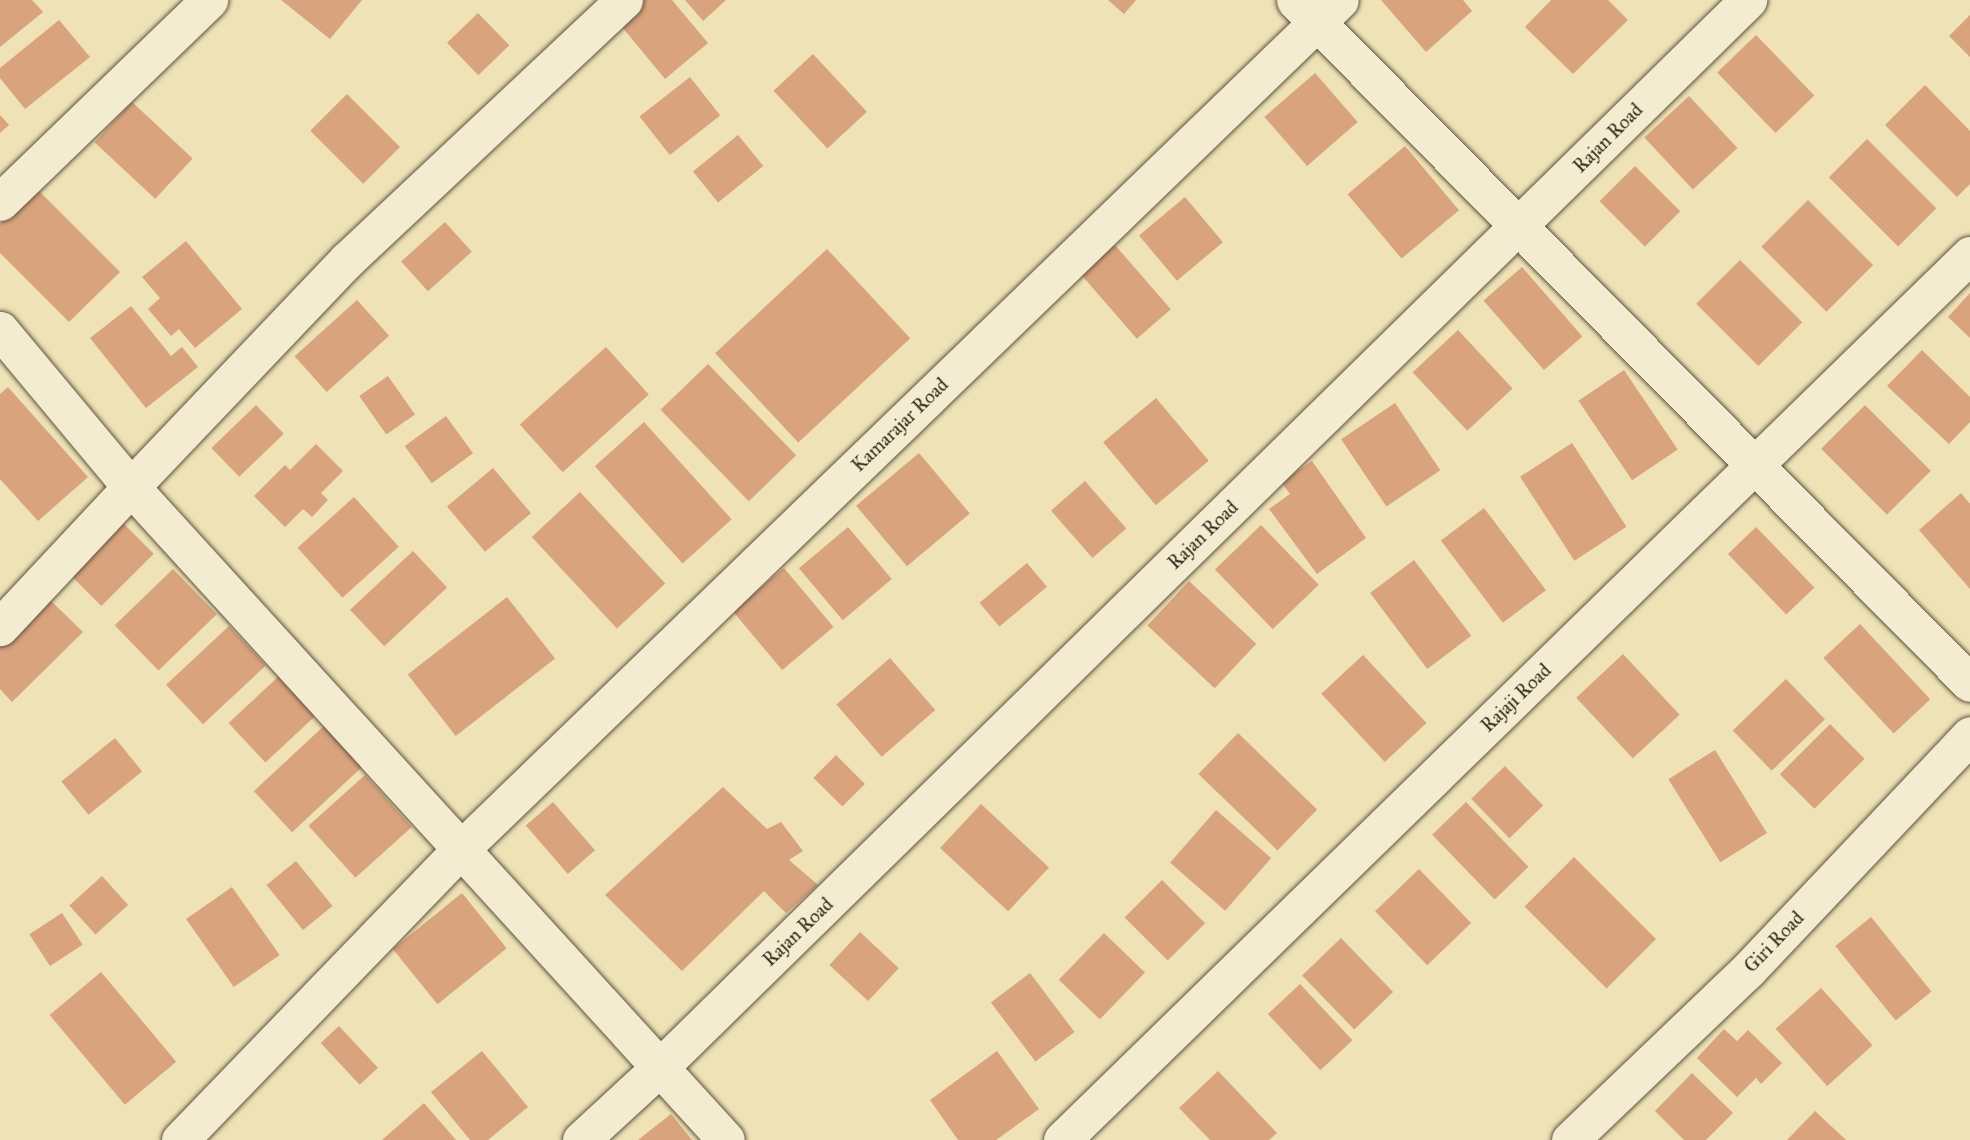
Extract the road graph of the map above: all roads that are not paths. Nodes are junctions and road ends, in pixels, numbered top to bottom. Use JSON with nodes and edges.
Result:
{"nodes":[{"id":1,"x":209,"y":0,"type":"edge"},
{"id":2,"x":624,"y":0,"type":"edge"},
{"id":3,"x":1748,"y":0,"type":"edge"},
{"id":4,"x":1318,"y":7,"type":"edge"},
{"id":5,"x":0,"y":202,"type":"edge"},
{"id":6,"x":1518,"y":226,"type":"junction"},
{"id":7,"x":1970,"y":255,"type":"edge"},
{"id":8,"x":0,"y":330,"type":"edge"},
{"id":9,"x":1755,"y":465,"type":"junction"},
{"id":10,"x":131,"y":487,"type":"junction"},
{"id":11,"x":0,"y":627,"type":"edge"},
{"id":12,"x":1970,"y":683,"type":"edge"},
{"id":13,"x":1970,"y":735,"type":"edge"},
{"id":14,"x":460,"y":850,"type":"junction"},
{"id":15,"x":659,"y":1069,"type":"junction"},
{"id":16,"x":180,"y":1140,"type":"edge"},
{"id":17,"x":581,"y":1140,"type":"edge"},
{"id":18,"x":726,"y":1140,"type":"edge"},
{"id":19,"x":1062,"y":1140,"type":"edge"},
{"id":20,"x":1570,"y":1140,"type":"edge"}],
"edges":[{"from":1,"to":5,"type":"street"},
{"from":2,"to":10,"type":"street"},
{"from":3,"to":6,"type":"street","name":"Rajan Road"},
{"from":4,"to":6,"type":"street"},
{"from":4,"to":14,"type":"street","name":"Kamarajar Road"},
{"from":6,"to":9,"type":"street"},
{"from":6,"to":15,"type":"street","name":"Rajan Road"},
{"from":7,"to":9,"type":"street","name":"Rajaji Road"},
{"from":8,"to":10,"type":"street"},
{"from":9,"to":12,"type":"street"},
{"from":9,"to":19,"type":"street","name":"Rajaji Road"},
{"from":10,"to":11,"type":"street"},
{"from":10,"to":14,"type":"street"},
{"from":13,"to":20,"type":"street","name":"Giri Road"},
{"from":14,"to":15,"type":"street"},
{"from":14,"to":16,"type":"street","name":"Kamarajar Road"},
{"from":15,"to":17,"type":"street","name":"Rajan Road"},
{"from":15,"to":18,"type":"street"}]}
